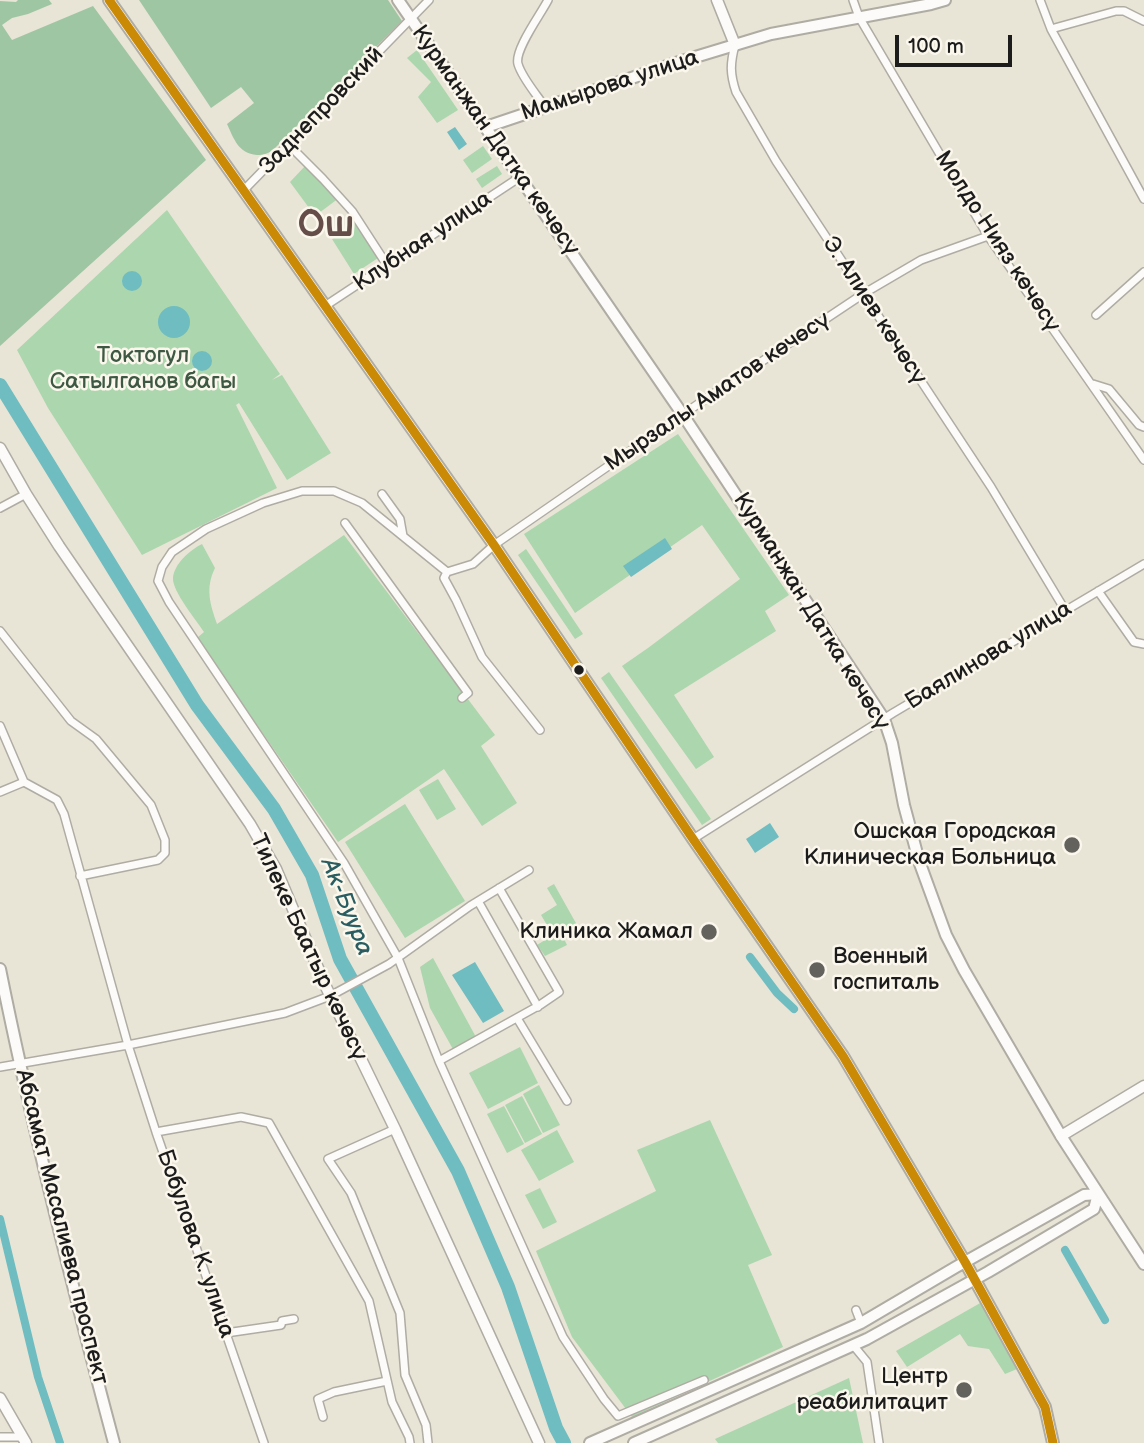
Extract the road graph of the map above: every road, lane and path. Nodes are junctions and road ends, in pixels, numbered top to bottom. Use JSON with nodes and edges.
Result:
{"nodes":[{"id":1,"x":108,"y":0,"type":"edge"},
{"id":2,"x":398,"y":0,"type":"edge"},
{"id":3,"x":429,"y":0,"type":"edge"},
{"id":4,"x":548,"y":0,"type":"edge"},
{"id":5,"x":717,"y":0,"type":"edge"},
{"id":6,"x":852,"y":0,"type":"edge"},
{"id":7,"x":945,"y":0,"type":"edge"},
{"id":8,"x":1040,"y":0,"type":"edge"},
{"id":9,"x":859,"y":17,"type":"junction"},
{"id":10,"x":411,"y":19,"type":"junction"},
{"id":11,"x":1144,"y":21,"type":"edge"},
{"id":12,"x":1051,"y":29,"type":"junction"},
{"id":13,"x":735,"y":45,"type":"junction"},
{"id":14,"x":545,"y":107,"type":"junction"},
{"id":15,"x":486,"y":127,"type":"junction"},
{"id":16,"x":289,"y":145,"type":"junction"},
{"id":17,"x":520,"y":177,"type":"junction"},
{"id":18,"x":243,"y":191,"type":"junction"},
{"id":19,"x":1144,"y":199,"type":"edge"},
{"id":20,"x":988,"y":236,"type":"junction"},
{"id":21,"x":387,"y":265,"type":"junction"},
{"id":22,"x":1144,"y":272,"type":"edge"},
{"id":23,"x":863,"y":294,"type":"junction"},
{"id":24,"x":325,"y":306,"type":"junction"},
{"id":25,"x":1096,"y":315,"type":"dead end"},
{"id":26,"x":1092,"y":384,"type":"junction"},
{"id":27,"x":682,"y":415,"type":"junction"},
{"id":28,"x":1144,"y":427,"type":"edge"},
{"id":29,"x":0,"y":448,"type":"edge"},
{"id":30,"x":1144,"y":460,"type":"edge"},
{"id":31,"x":26,"y":494,"type":"junction"},
{"id":32,"x":382,"y":494,"type":"dead end"},
{"id":33,"x":0,"y":508,"type":"edge"},
{"id":34,"x":345,"y":523,"type":"dead end"},
{"id":35,"x":403,"y":537,"type":"junction"},
{"id":36,"x":494,"y":545,"type":"junction"},
{"id":37,"x":1144,"y":564,"type":"edge"},
{"id":38,"x":447,"y":572,"type":"junction"},
{"id":39,"x":1098,"y":591,"type":"junction"},
{"id":40,"x":1065,"y":610,"type":"junction"},
{"id":41,"x":0,"y":631,"type":"edge"},
{"id":42,"x":1144,"y":644,"type":"edge"},
{"id":43,"x":462,"y":698,"type":"dead end"},
{"id":44,"x":884,"y":719,"type":"junction"},
{"id":45,"x":0,"y":726,"type":"edge"},
{"id":46,"x":540,"y":730,"type":"dead end"},
{"id":47,"x":24,"y":782,"type":"junction"},
{"id":48,"x":0,"y":792,"type":"edge"},
{"id":49,"x":693,"y":839,"type":"junction"},
{"id":50,"x":529,"y":870,"type":"dead end"},
{"id":51,"x":80,"y":876,"type":"junction"},
{"id":52,"x":499,"y":888,"type":"junction"},
{"id":53,"x":478,"y":901,"type":"junction"},
{"id":54,"x":398,"y":958,"type":"junction"},
{"id":55,"x":0,"y":969,"type":"edge"},
{"id":56,"x":330,"y":996,"type":"junction"},
{"id":57,"x":538,"y":1006,"type":"junction"},
{"id":58,"x":517,"y":1018,"type":"junction"},
{"id":59,"x":128,"y":1045,"type":"junction"},
{"id":60,"x":439,"y":1061,"type":"junction"},
{"id":61,"x":20,"y":1062,"type":"junction"},
{"id":62,"x":0,"y":1067,"type":"edge"},
{"id":63,"x":1144,"y":1086,"type":"edge"},
{"id":64,"x":567,"y":1101,"type":"dead end"},
{"id":65,"x":395,"y":1129,"type":"junction"},
{"id":66,"x":156,"y":1132,"type":"junction"},
{"id":67,"x":1061,"y":1136,"type":"junction"},
{"id":68,"x":1098,"y":1194,"type":"junction"},
{"id":69,"x":965,"y":1262,"type":"junction"},
{"id":70,"x":1144,"y":1264,"type":"edge"},
{"id":71,"x":974,"y":1279,"type":"junction"},
{"id":72,"x":856,"y":1310,"type":"dead end"},
{"id":73,"x":294,"y":1319,"type":"dead end"},
{"id":74,"x":861,"y":1323,"type":"junction"},
{"id":75,"x":226,"y":1333,"type":"junction"},
{"id":76,"x":853,"y":1345,"type":"junction"},
{"id":77,"x":704,"y":1380,"type":"dead end"},
{"id":78,"x":387,"y":1381,"type":"junction"},
{"id":79,"x":0,"y":1398,"type":"edge"},
{"id":80,"x":323,"y":1417,"type":"dead end"},
{"id":81,"x":0,"y":1437,"type":"edge"},
{"id":82,"x":25,"y":1440,"type":"edge"},
{"id":83,"x":114,"y":1443,"type":"edge"},
{"id":84,"x":264,"y":1443,"type":"edge"},
{"id":85,"x":410,"y":1443,"type":"edge"},
{"id":86,"x":428,"y":1443,"type":"edge"},
{"id":87,"x":539,"y":1443,"type":"edge"},
{"id":88,"x":590,"y":1443,"type":"edge"},
{"id":89,"x":634,"y":1443,"type":"edge"},
{"id":90,"x":879,"y":1443,"type":"edge"},
{"id":91,"x":1052,"y":1443,"type":"edge"}],
"edges":[{"from":1,"to":18,"type":"main road"},
{"from":2,"to":10,"type":"main road","name":"Курманжан Датка көчөсү"},
{"from":3,"to":10,"type":"street","name":"Заднепровский"},
{"from":4,"to":14,"type":"street"},
{"from":5,"to":13,"type":"street","name":"Э. Алиев көчөсү"},
{"from":6,"to":9,"type":"street","name":"Молдо Нияз көчөсү"},
{"from":7,"to":9,"type":"main road","name":"Мамырова улица"},
{"from":8,"to":12,"type":"street"},
{"from":9,"to":13,"type":"main road","name":"Мамырова улица"},
{"from":9,"to":20,"type":"street","name":"Молдо Нияз көчөсү"},
{"from":10,"to":15,"type":"main road","name":"Курманжан Датка көчөсү"},
{"from":10,"to":16,"type":"street","name":"Заднепровский"},
{"from":11,"to":12,"type":"street"},
{"from":12,"to":19,"type":"street"},
{"from":13,"to":14,"type":"main road","name":"Мамырова улица"},
{"from":13,"to":23,"type":"street","name":"Э. Алиев көчөсү"},
{"from":14,"to":15,"type":"main road","name":"Мамырова улица"},
{"from":15,"to":17,"type":"main road","name":"Курманжан Датка көчөсү"},
{"from":16,"to":18,"type":"street","name":"Заднепровский"},
{"from":16,"to":21,"type":"street"},
{"from":17,"to":21,"type":"street","name":"Клубная улица"},
{"from":17,"to":27,"type":"main road","name":"Курманжан Датка көчөсү"},
{"from":18,"to":24,"type":"main road"},
{"from":20,"to":23,"type":"street","name":"Мырзалы Аматов көчөсү"},
{"from":20,"to":26,"type":"street","name":"Молдо Нияз көчөсү"},
{"from":21,"to":24,"type":"street","name":"Клубная улица"},
{"from":22,"to":25,"type":"street"},
{"from":23,"to":27,"type":"street","name":"Мырзалы Аматов көчөсү"},
{"from":23,"to":40,"type":"street","name":"Э. Алиев көчөсү"},
{"from":24,"to":36,"type":"main road"},
{"from":26,"to":28,"type":"street"},
{"from":26,"to":30,"type":"street","name":"Молдо Нияз көчөсү"},
{"from":27,"to":36,"type":"street","name":"Мырзалы Аматов көчөсү"},
{"from":27,"to":44,"type":"main road","name":"Курманжан Датка көчөсү"},
{"from":29,"to":31,"type":"street","name":"Тилеке Баатыр көчөсү"},
{"from":31,"to":33,"type":"street"},
{"from":31,"to":56,"type":"street","name":"Тилеке Баатыр көчөсү"},
{"from":32,"to":35,"type":"street"},
{"from":34,"to":43,"type":"street"},
{"from":35,"to":38,"type":"street"},
{"from":35,"to":54,"type":"street"},
{"from":36,"to":38,"type":"street","name":"Мырзалы Аматов көчөсү"},
{"from":36,"to":49,"type":"main road"},
{"from":37,"to":39,"type":"street","name":"Баялинова улица"},
{"from":38,"to":46,"type":"street"},
{"from":39,"to":40,"type":"street","name":"Баялинова улица"},
{"from":39,"to":42,"type":"street"},
{"from":40,"to":44,"type":"street","name":"Баялинова улица"},
{"from":41,"to":51,"type":"street"},
{"from":44,"to":49,"type":"street","name":"Баялинова улица"},
{"from":44,"to":67,"type":"main road","name":"Курманжан Датка көчөсү"},
{"from":45,"to":47,"type":"street"},
{"from":47,"to":48,"type":"street"},
{"from":47,"to":51,"type":"street","name":"Бобулова К. улица"},
{"from":49,"to":69,"type":"main road"},
{"from":50,"to":52,"type":"street"},
{"from":51,"to":59,"type":"street","name":"Бобулова К. улица"},
{"from":52,"to":53,"type":"street"},
{"from":52,"to":57,"type":"street"},
{"from":53,"to":54,"type":"street"},
{"from":53,"to":57,"type":"street"},
{"from":54,"to":56,"type":"street"},
{"from":54,"to":60,"type":"street"},
{"from":55,"to":61,"type":"main road","name":"Абсамат Масалиева проспект"},
{"from":56,"to":59,"type":"street"},
{"from":56,"to":65,"type":"street","name":"Тилеке Баатыр көчөсү"},
{"from":57,"to":58,"type":"street"},
{"from":58,"to":60,"type":"street"},
{"from":58,"to":64,"type":"street"},
{"from":59,"to":61,"type":"street"},
{"from":59,"to":66,"type":"street","name":"Бобулова К. улица"},
{"from":60,"to":77,"type":"street"},
{"from":61,"to":62,"type":"street"},
{"from":61,"to":83,"type":"main road","name":"Абсамат Масалиева проспект"},
{"from":63,"to":67,"type":"street"},
{"from":65,"to":86,"type":"street"},
{"from":65,"to":87,"type":"street","name":"Тилеке Баатыр көчөсү"},
{"from":66,"to":75,"type":"street","name":"Бобулова К. улица"},
{"from":66,"to":78,"type":"street"},
{"from":67,"to":68,"type":"main road","name":"Курманжан Датка көчөсү"},
{"from":68,"to":69,"type":"main road"},
{"from":68,"to":70,"type":"main road","name":"Курманжан Датка көчөсү"},
{"from":68,"to":71,"type":"main road"},
{"from":69,"to":71,"type":"main road"},
{"from":69,"to":74,"type":"main road"},
{"from":71,"to":76,"type":"main road"},
{"from":71,"to":91,"type":"main road"},
{"from":72,"to":74,"type":"street"},
{"from":73,"to":75,"type":"street"},
{"from":74,"to":88,"type":"main road"},
{"from":75,"to":84,"type":"street","name":"Бобулова К. улица"},
{"from":76,"to":89,"type":"main road"},
{"from":76,"to":90,"type":"street"},
{"from":78,"to":80,"type":"street"},
{"from":78,"to":85,"type":"street"},
{"from":79,"to":82,"type":"street"},
{"from":81,"to":82,"type":"street"}]}
